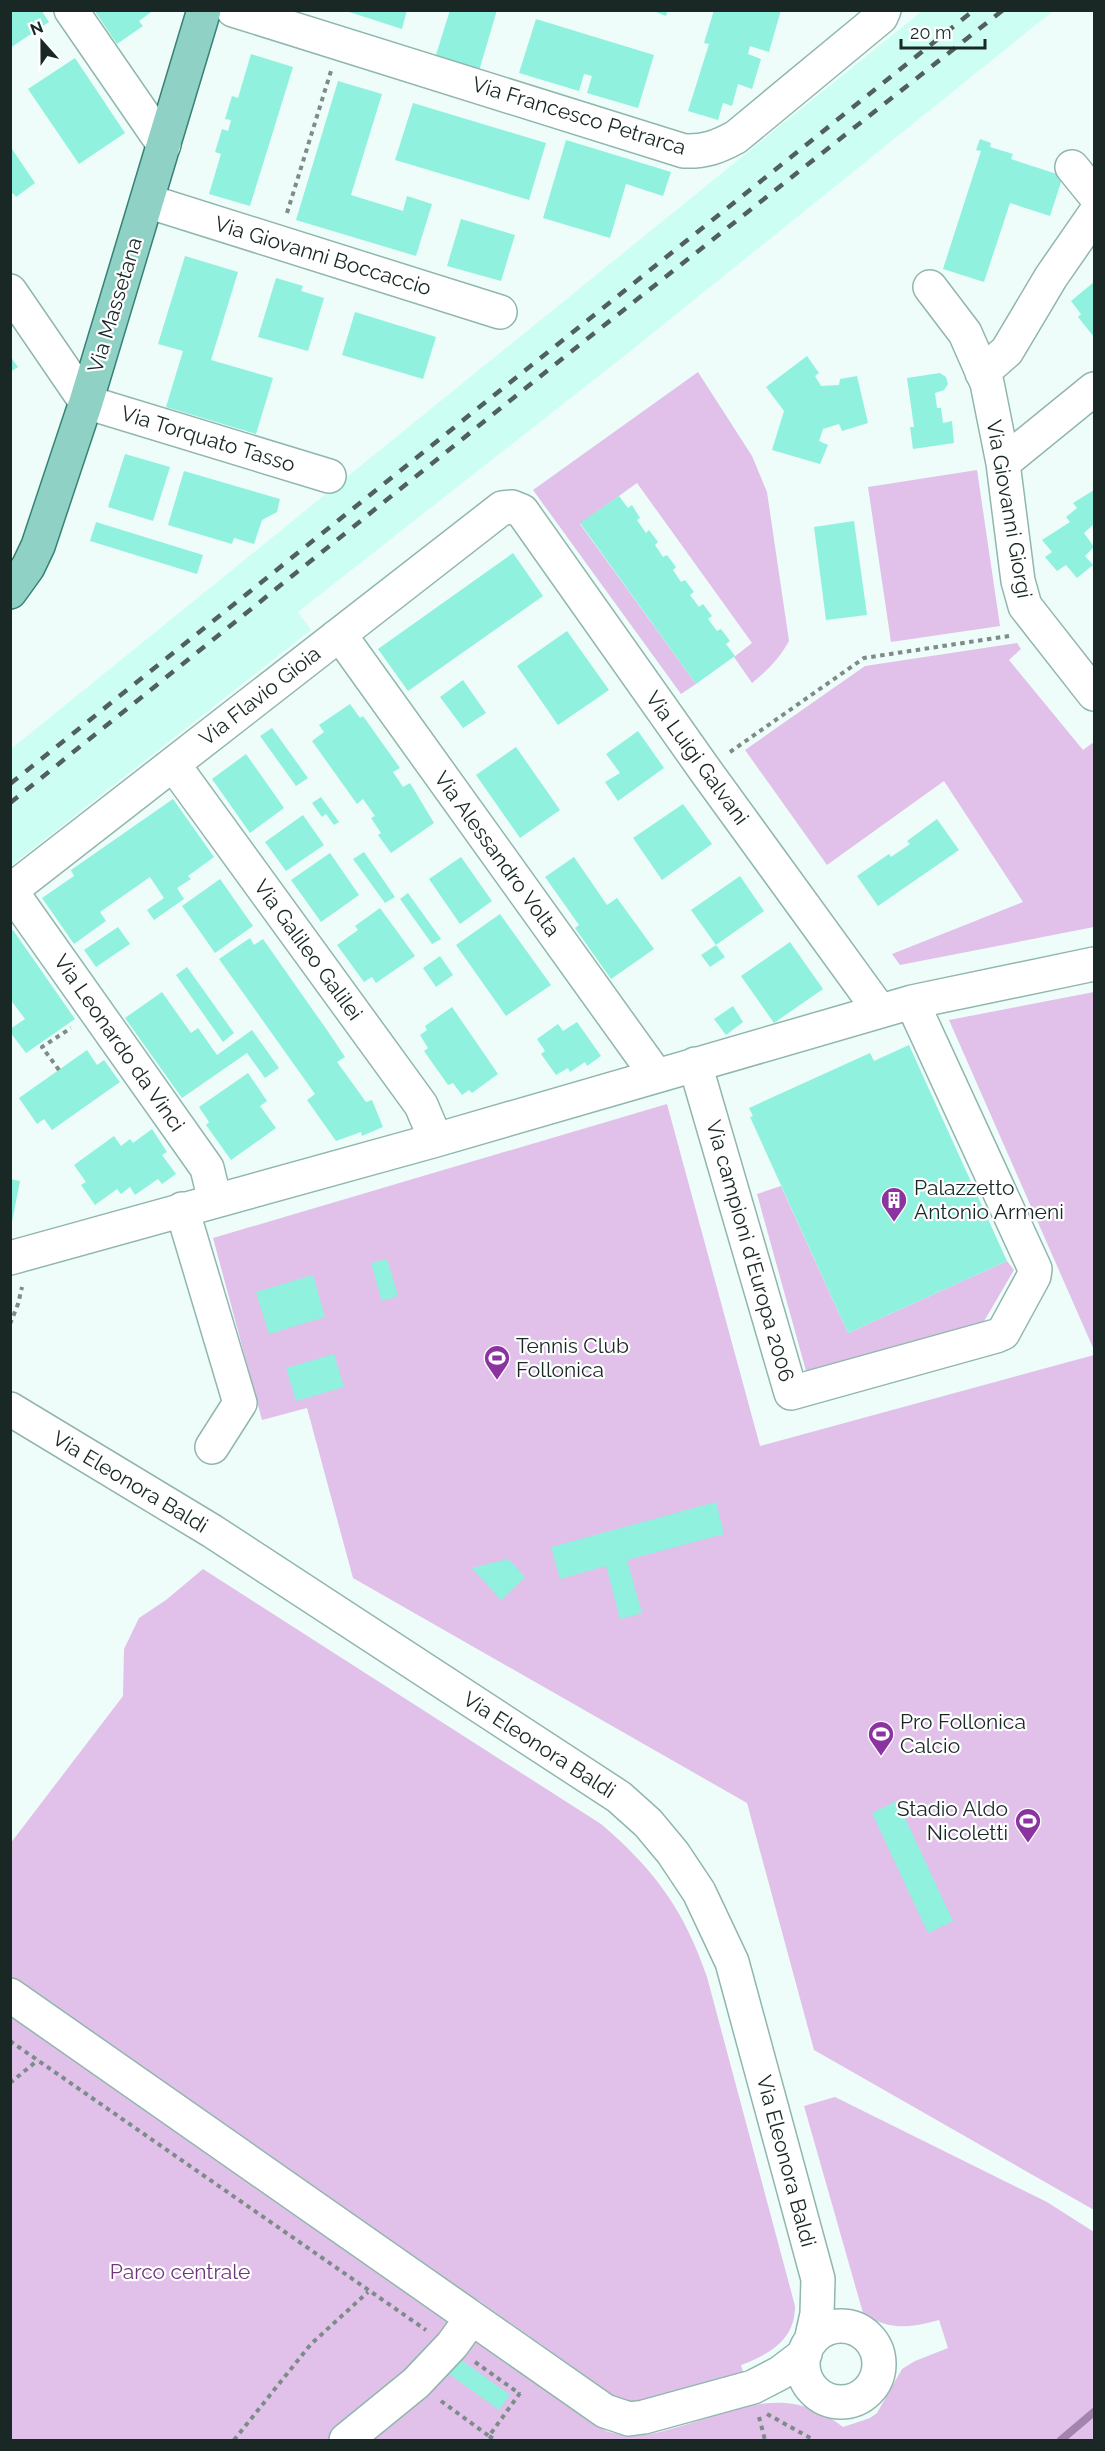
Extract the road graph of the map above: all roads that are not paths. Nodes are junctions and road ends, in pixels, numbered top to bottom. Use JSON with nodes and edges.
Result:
{"nodes":[{"id":1,"x":71,"y":10,"type":"edge"},
{"id":2,"x":204,"y":10,"type":"edge"},
{"id":3,"x":233,"y":10,"type":"edge"},
{"id":4,"x":884,"y":10,"type":"edge"},
{"id":5,"x":164,"y":145,"type":"junction"},
{"id":6,"x":1072,"y":167,"type":"dead end"},
{"id":7,"x":1095,"y":194,"type":"edge"},
{"id":8,"x":147,"y":201,"type":"junction"},
{"id":9,"x":1095,"y":215,"type":"edge"},
{"id":10,"x":930,"y":286,"type":"dead end"},
{"id":11,"x":10,"y":291,"type":"edge"},
{"id":12,"x":500,"y":312,"type":"dead end"},
{"id":13,"x":982,"y":373,"type":"junction"},
{"id":14,"x":1095,"y":389,"type":"edge"},
{"id":15,"x":86,"y":402,"type":"junction"},
{"id":16,"x":1003,"y":463,"type":"junction"},
{"id":17,"x":329,"y":476,"type":"dead end"},
{"id":18,"x":513,"y":507,"type":"joint"},
{"id":19,"x":10,"y":592,"type":"edge"},
{"id":20,"x":336,"y":637,"type":"junction"},
{"id":21,"x":1095,"y":694,"type":"edge"},
{"id":22,"x":173,"y":764,"type":"junction"},
{"id":23,"x":11,"y":891,"type":"edge"},
{"id":24,"x":1095,"y":964,"type":"edge"},
{"id":25,"x":912,"y":1002,"type":"junction"},
{"id":26,"x":880,"y":1011,"type":"junction"},
{"id":27,"x":695,"y":1064,"type":"junction"},
{"id":28,"x":656,"y":1075,"type":"junction"},
{"id":29,"x":436,"y":1140,"type":"junction"},
{"id":30,"x":215,"y":1200,"type":"junction"},
{"id":31,"x":182,"y":1209,"type":"junction"},
{"id":32,"x":16,"y":1265,"type":"edge"},
{"id":33,"x":10,"y":1409,"type":"edge"},
{"id":34,"x":212,"y":1447,"type":"dead end"},
{"id":35,"x":10,"y":1995,"type":"edge"},
{"id":36,"x":818,"y":2279,"type":"junction"},
{"id":37,"x":460,"y":2325,"type":"junction"},
{"id":38,"x":852,"y":2327,"type":"junction"},
{"id":39,"x":808,"y":2348,"type":"junction"},
{"id":40,"x":819,"y":2394,"type":"junction"},
{"id":41,"x":756,"y":2398,"type":"junction"},
{"id":42,"x":346,"y":2440,"type":"edge"}],
"edges":[{"from":1,"to":5,"type":"street"},
{"from":2,"to":5,"type":"main road","name":"Via Massetana"},
{"from":3,"to":4,"type":"street","name":"Via Francesco Petrarca"},
{"from":5,"to":8,"type":"main road","name":"Via Massetana"},
{"from":6,"to":7,"type":"street"},
{"from":8,"to":12,"type":"street","name":"Via Giovanni Boccaccio"},
{"from":8,"to":15,"type":"main road","name":"Via Massetana"},
{"from":9,"to":13,"type":"street"},
{"from":10,"to":13,"type":"street","name":"Via Giovanni Giorgi"},
{"from":11,"to":15,"type":"street"},
{"from":13,"to":16,"type":"street","name":"Via Giovanni Giorgi"},
{"from":14,"to":16,"type":"street"},
{"from":15,"to":17,"type":"street","name":"Via Torquato Tasso"},
{"from":15,"to":19,"type":"main road","name":"Via Massetana"},
{"from":16,"to":21,"type":"street","name":"Via Giovanni Giorgi"},
{"from":18,"to":20,"type":"street","name":"Via Flavio Gioia"},
{"from":18,"to":26,"type":"street","name":"Via Luigi Galvani"},
{"from":20,"to":22,"type":"street","name":"Via Flavio Gioia"},
{"from":20,"to":28,"type":"street","name":"Via Alessandro Volta"},
{"from":22,"to":23,"type":"street","name":"Via Flavio Gioia"},
{"from":22,"to":29,"type":"street","name":"Via Galileo Galilei"},
{"from":23,"to":30,"type":"street","name":"Via Leonardo da Vinci"},
{"from":24,"to":25,"type":"street"},
{"from":25,"to":26,"type":"street"},
{"from":25,"to":27,"type":"street","name":"Via campioni d'Europa 2006"},
{"from":26,"to":27,"type":"street"},
{"from":27,"to":28,"type":"street"},
{"from":28,"to":29,"type":"street"},
{"from":29,"to":30,"type":"street"},
{"from":30,"to":31,"type":"street"},
{"from":31,"to":32,"type":"street"},
{"from":31,"to":34,"type":"street"},
{"from":33,"to":36,"type":"street","name":"Via Eleonora Baldi"},
{"from":35,"to":37,"type":"street"},
{"from":36,"to":38,"type":"street","name":"Via Eleonora Baldi"},
{"from":36,"to":39,"type":"street","name":"Via Eleonora Baldi"},
{"from":37,"to":41,"type":"street"},
{"from":37,"to":42,"type":"street"},
{"from":38,"to":39,"type":"street"},
{"from":38,"to":40,"type":"street"},
{"from":39,"to":40,"type":"street"},
{"from":39,"to":41,"type":"street"},
{"from":40,"to":41,"type":"street"}]}
